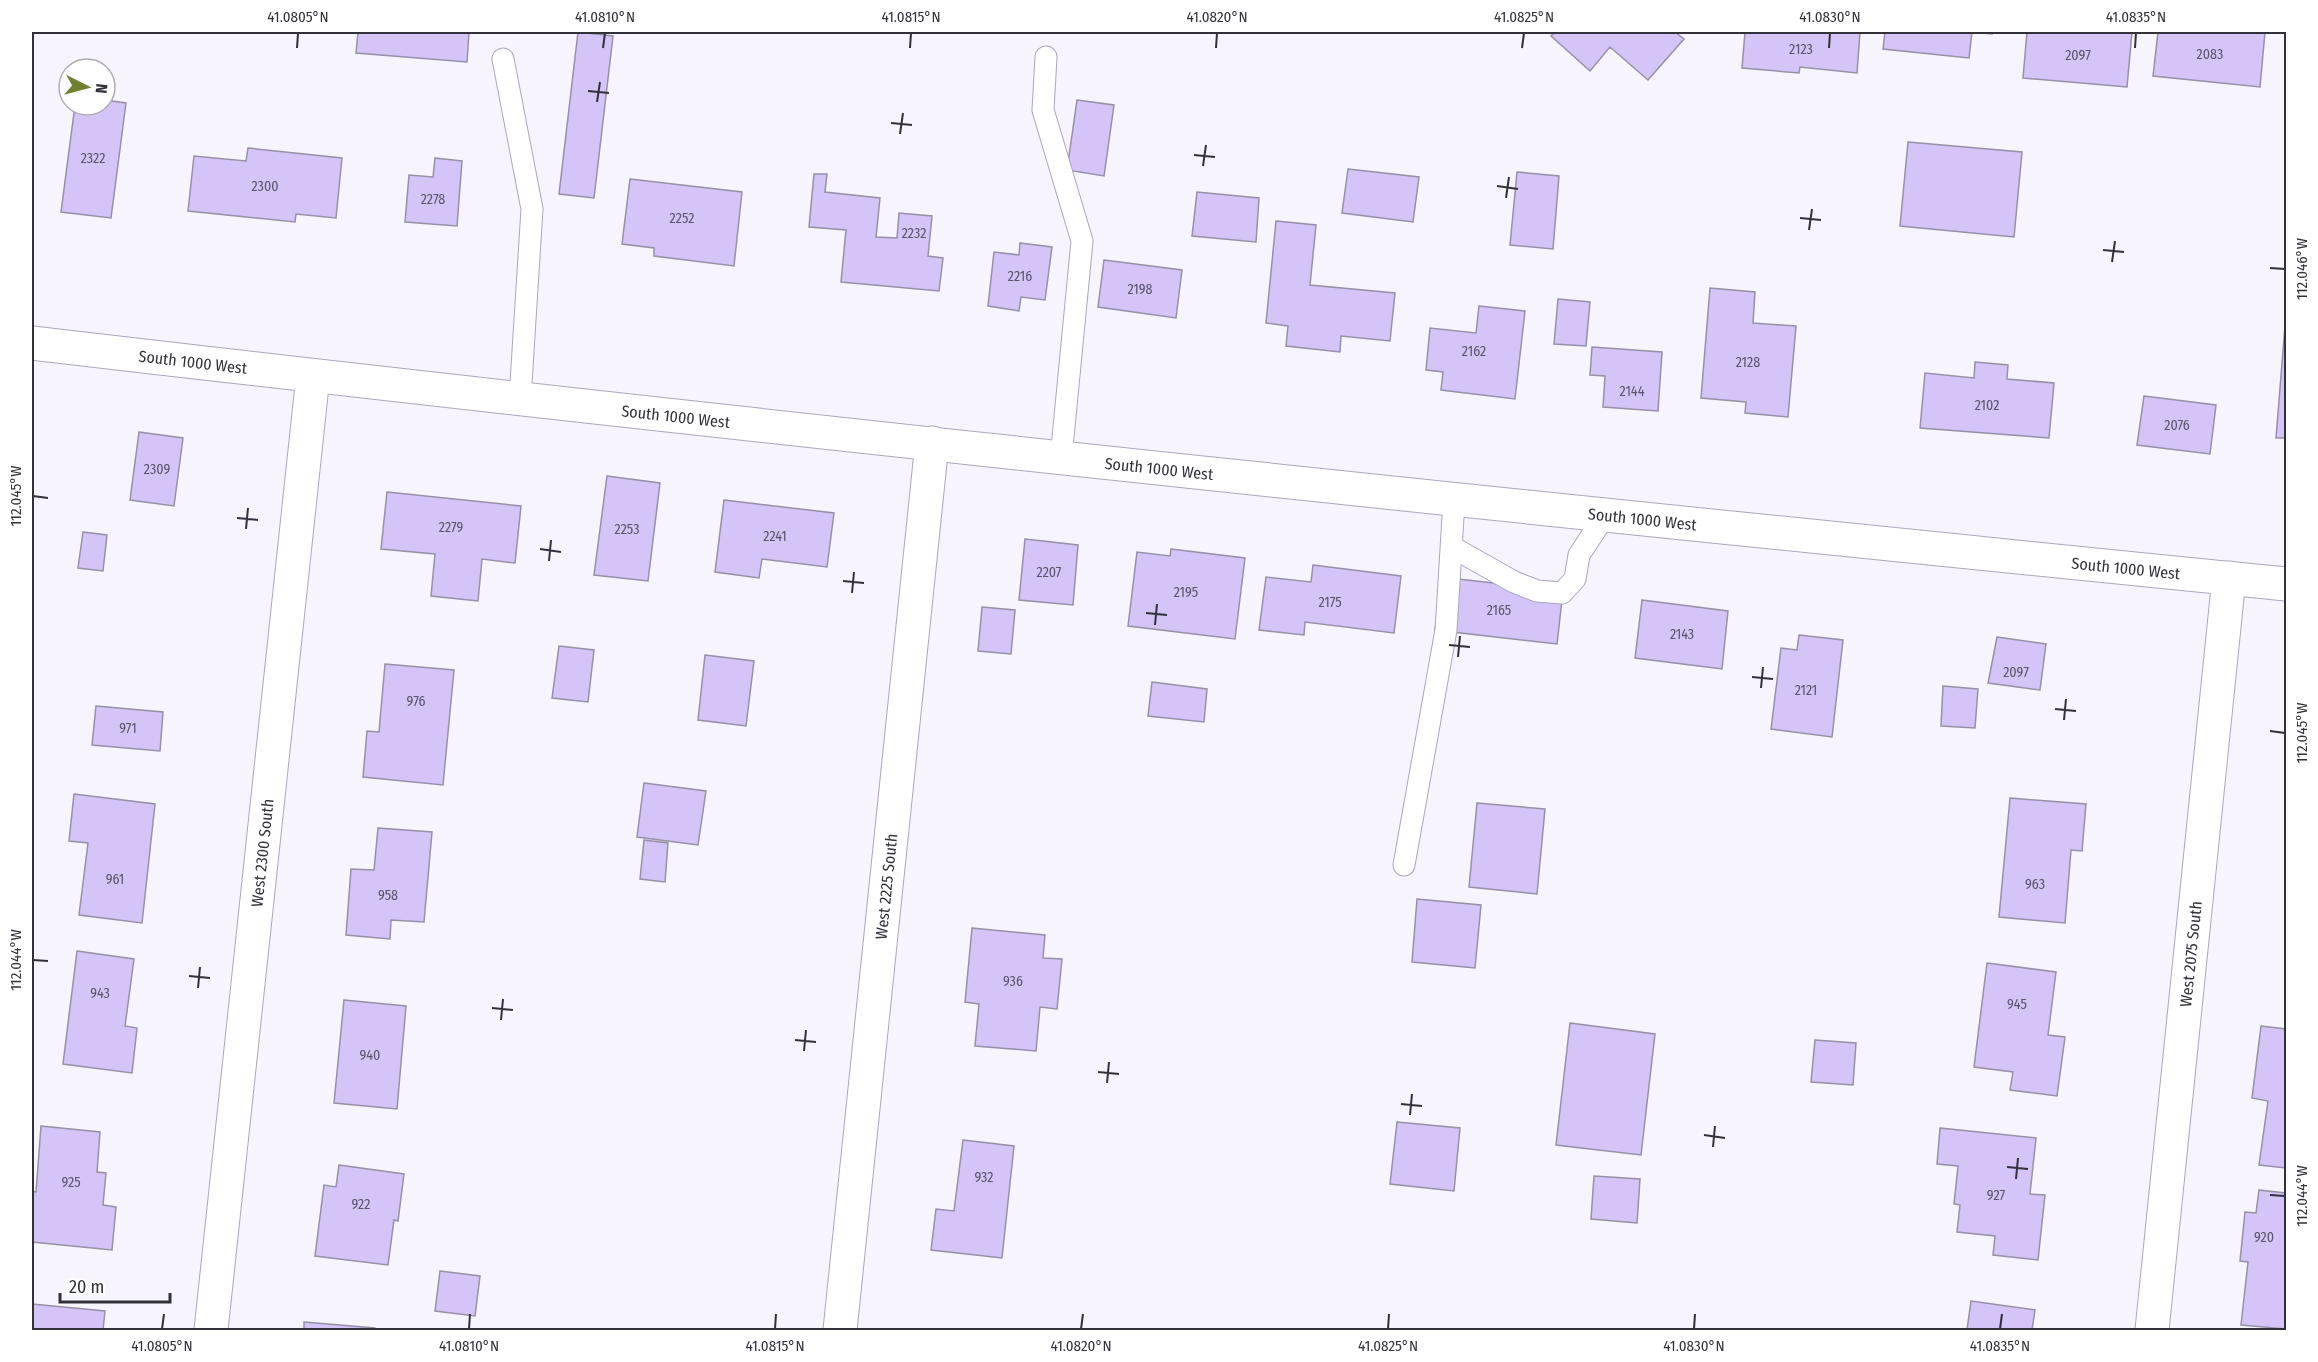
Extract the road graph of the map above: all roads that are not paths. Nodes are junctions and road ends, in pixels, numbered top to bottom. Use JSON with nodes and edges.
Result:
{"nodes":[{"id":1,"x":1046,"y":57,"type":"dead end"},
{"id":2,"x":503,"y":59,"type":"dead end"},
{"id":3,"x":32,"y":343,"type":"edge"},
{"id":4,"x":313,"y":376,"type":"junction"},
{"id":5,"x":520,"y":399,"type":"junction"},
{"id":6,"x":932,"y":443,"type":"junction"},
{"id":7,"x":1061,"y":458,"type":"junction"},
{"id":8,"x":1454,"y":501,"type":"junction"},
{"id":9,"x":1605,"y":514,"type":"junction"},
{"id":10,"x":1452,"y":547,"type":"junction"},
{"id":11,"x":2229,"y":578,"type":"junction"},
{"id":12,"x":2286,"y":584,"type":"edge"},
{"id":13,"x":1404,"y":865,"type":"dead end"},
{"id":14,"x":211,"y":1330,"type":"edge"},
{"id":15,"x":840,"y":1330,"type":"edge"},
{"id":16,"x":2152,"y":1330,"type":"edge"}],
"edges":[{"from":1,"to":7,"type":"lane"},
{"from":2,"to":5,"type":"lane"},
{"from":3,"to":4,"type":"street","name":"South 1000 West"},
{"from":4,"to":5,"type":"street","name":"South 1000 West"},
{"from":4,"to":14,"type":"street","name":"West 2300 South"},
{"from":5,"to":6,"type":"street","name":"South 1000 West"},
{"from":6,"to":7,"type":"street","name":"South 1000 West"},
{"from":6,"to":15,"type":"street","name":"West 2225 South"},
{"from":7,"to":8,"type":"street","name":"South 1000 West"},
{"from":8,"to":9,"type":"street","name":"South 1000 West"},
{"from":8,"to":10,"type":"lane"},
{"from":9,"to":10,"type":"lane"},
{"from":9,"to":11,"type":"street","name":"South 1000 West"},
{"from":10,"to":13,"type":"lane"},
{"from":11,"to":12,"type":"street","name":"South 1000 West"},
{"from":11,"to":16,"type":"street","name":"West 2075 South"}]}
